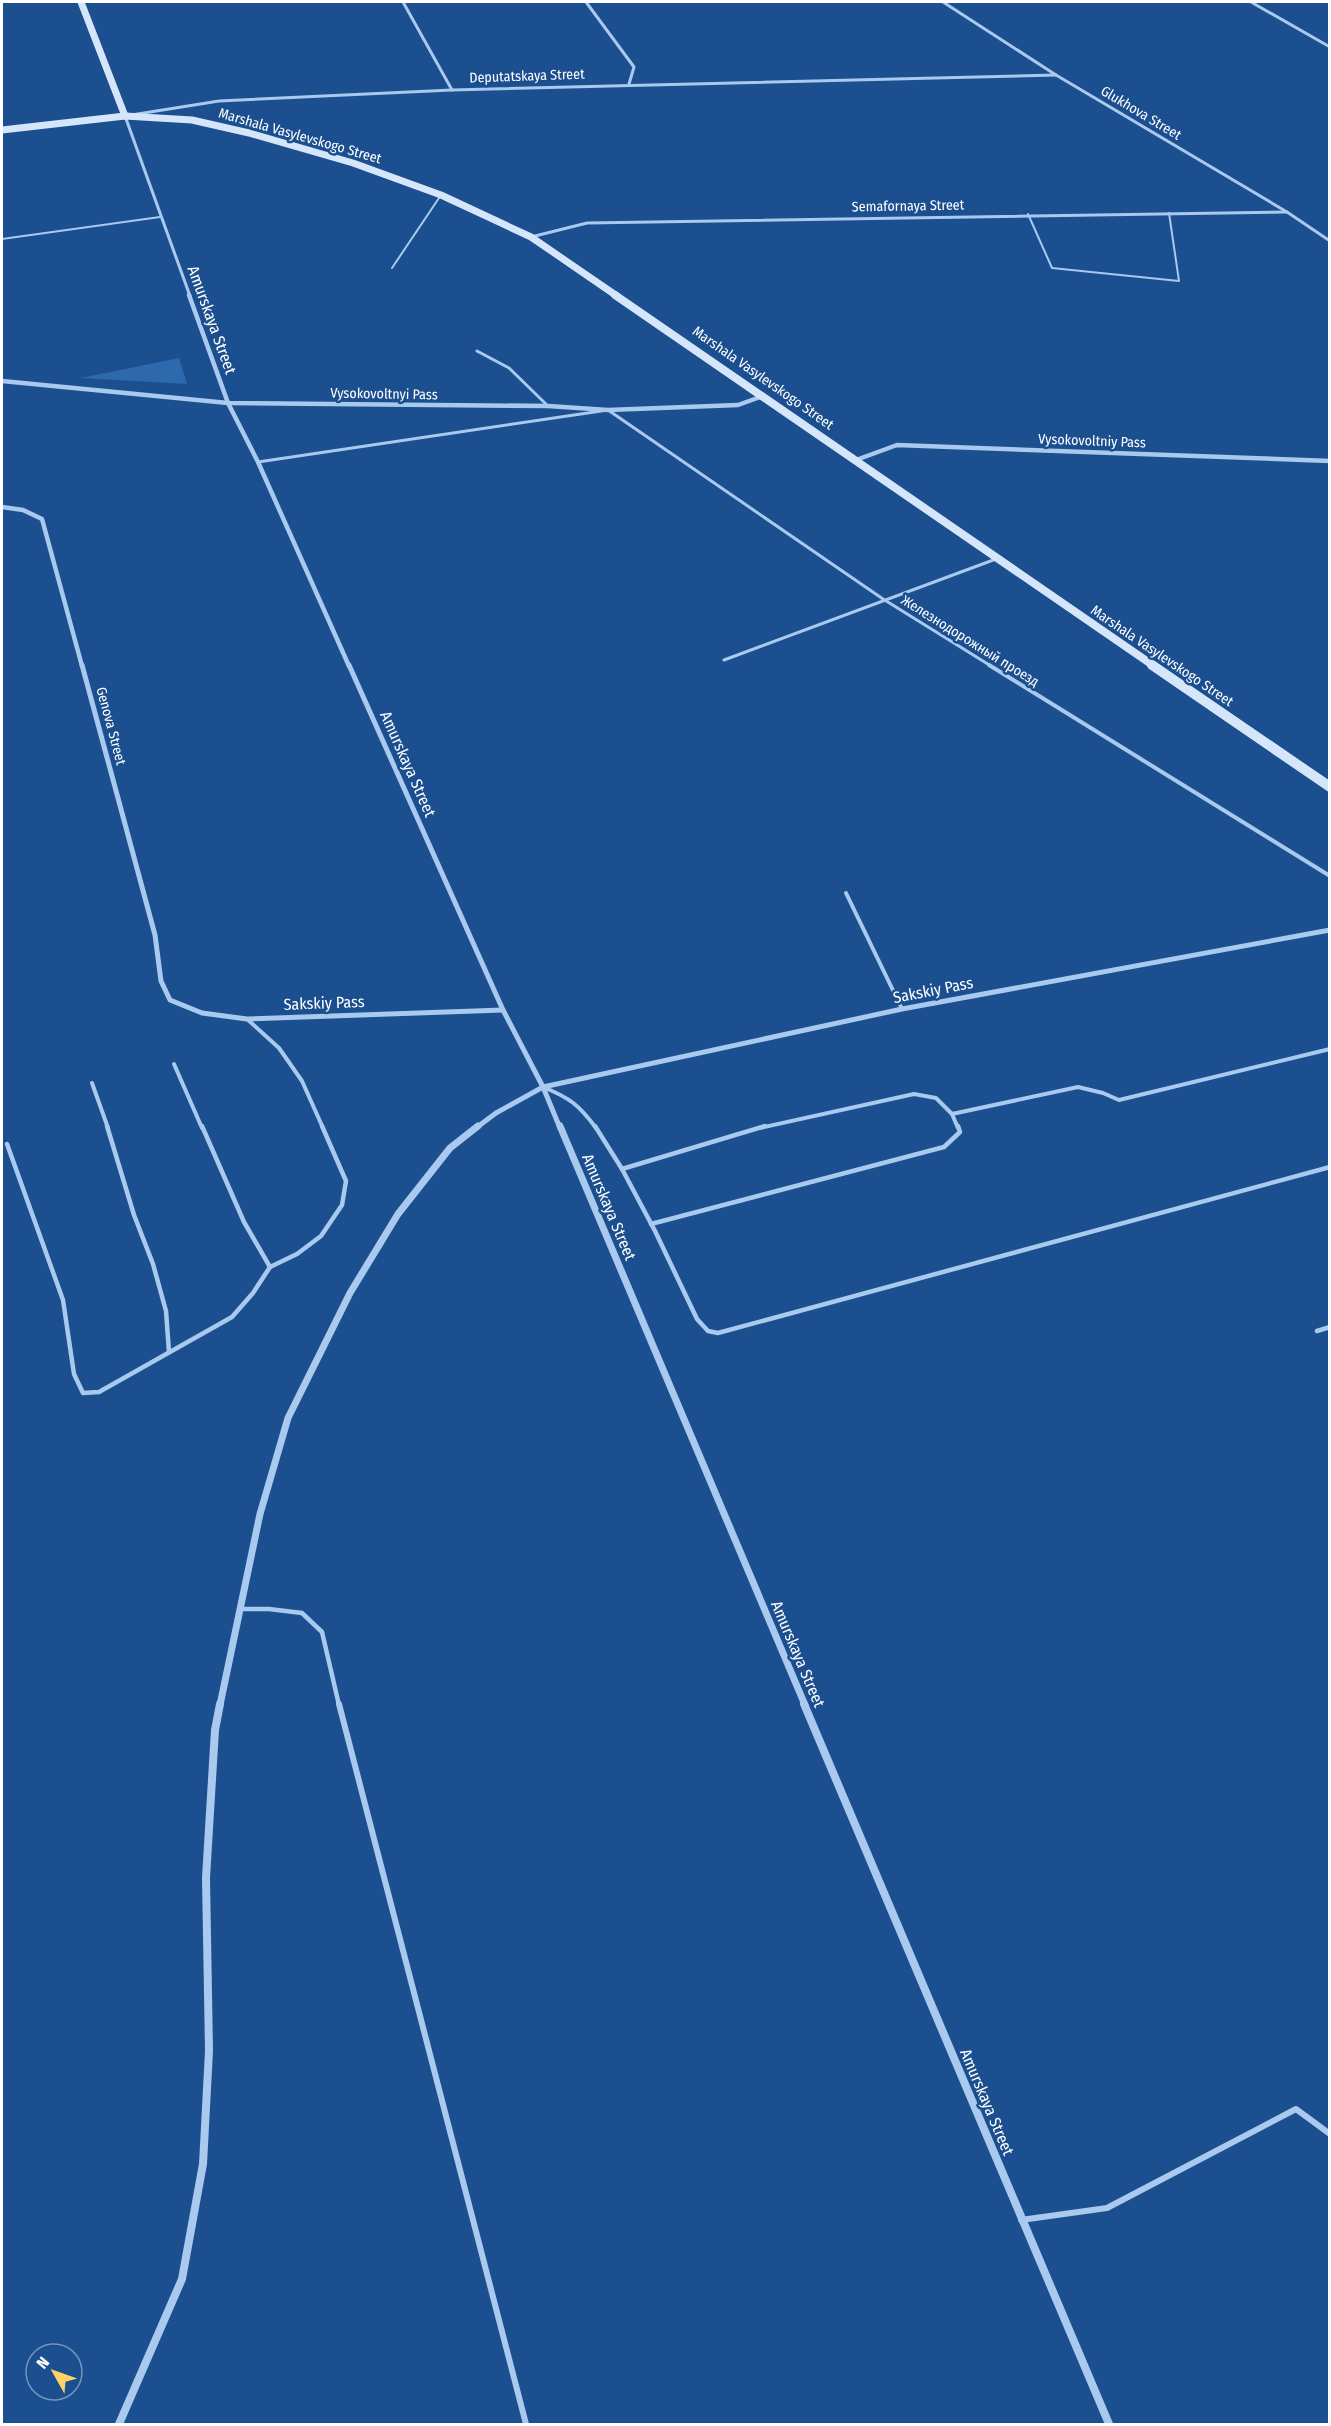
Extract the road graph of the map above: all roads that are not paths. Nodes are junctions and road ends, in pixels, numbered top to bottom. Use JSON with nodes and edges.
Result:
{"nodes":[{"id":1,"x":81,"y":2,"type":"edge"},
{"id":2,"x":403,"y":2,"type":"edge"},
{"id":3,"x":586,"y":2,"type":"edge"},
{"id":4,"x":943,"y":2,"type":"edge"},
{"id":5,"x":1251,"y":2,"type":"edge"},
{"id":6,"x":1328,"y":45,"type":"edge"},
{"id":7,"x":1056,"y":75,"type":"junction"},
{"id":8,"x":629,"y":84,"type":"junction"},
{"id":9,"x":452,"y":90,"type":"junction"},
{"id":10,"x":124,"y":116,"type":"junction"},
{"id":11,"x":2,"y":130,"type":"edge"},
{"id":12,"x":441,"y":195,"type":"junction"},
{"id":13,"x":1287,"y":212,"type":"junction"},
{"id":14,"x":1169,"y":213,"type":"junction"},
{"id":15,"x":1028,"y":214,"type":"junction"},
{"id":16,"x":160,"y":217,"type":"junction"},
{"id":17,"x":531,"y":237,"type":"junction"},
{"id":18,"x":2,"y":239,"type":"edge"},
{"id":19,"x":1329,"y":241,"type":"edge"},
{"id":20,"x":392,"y":268,"type":"dead end"},
{"id":21,"x":477,"y":351,"type":"dead end"},
{"id":22,"x":2,"y":381,"type":"edge"},
{"id":23,"x":765,"y":396,"type":"junction"},
{"id":24,"x":228,"y":403,"type":"junction"},
{"id":25,"x":548,"y":406,"type":"junction"},
{"id":26,"x":608,"y":410,"type":"junction"},
{"id":27,"x":856,"y":460,"type":"junction"},
{"id":28,"x":1329,"y":461,"type":"edge"},
{"id":29,"x":258,"y":462,"type":"junction"},
{"id":30,"x":2,"y":507,"type":"edge"},
{"id":31,"x":996,"y":559,"type":"junction"},
{"id":32,"x":883,"y":599,"type":"junction"},
{"id":33,"x":724,"y":660,"type":"dead end"},
{"id":34,"x":1329,"y":787,"type":"edge"},
{"id":35,"x":1329,"y":876,"type":"edge"},
{"id":36,"x":846,"y":893,"type":"dead end"},
{"id":37,"x":1329,"y":930,"type":"edge"},
{"id":38,"x":161,"y":981,"type":"joint"},
{"id":39,"x":503,"y":1010,"type":"junction"},
{"id":40,"x":902,"y":1010,"type":"junction"},
{"id":41,"x":247,"y":1019,"type":"junction"},
{"id":42,"x":1329,"y":1049,"type":"edge"},
{"id":43,"x":174,"y":1064,"type":"dead end"},
{"id":44,"x":92,"y":1083,"type":"dead end"},
{"id":45,"x":543,"y":1087,"type":"junction"},
{"id":46,"x":952,"y":1114,"type":"junction"},
{"id":47,"x":7,"y":1144,"type":"dead end"},
{"id":48,"x":1329,"y":1167,"type":"edge"},
{"id":49,"x":622,"y":1169,"type":"junction"},
{"id":50,"x":651,"y":1224,"type":"junction"},
{"id":51,"x":270,"y":1267,"type":"junction"},
{"id":52,"x":1329,"y":1327,"type":"edge"},
{"id":53,"x":1317,"y":1331,"type":"dead end"},
{"id":54,"x":169,"y":1352,"type":"junction"},
{"id":55,"x":239,"y":1609,"type":"junction"},
{"id":56,"x":1329,"y":2133,"type":"edge"},
{"id":57,"x":1021,"y":2220,"type":"junction"},
{"id":58,"x":119,"y":2424,"type":"edge"},
{"id":59,"x":525,"y":2424,"type":"edge"},
{"id":60,"x":1109,"y":2424,"type":"edge"}],
"edges":[{"from":1,"to":10,"type":"main road","name":"Amurskaya Street"},
{"from":2,"to":9,"type":"street"},
{"from":3,"to":8,"type":"street"},
{"from":4,"to":7,"type":"street","name":"Glukhova Street"},
{"from":5,"to":6,"type":"street"},
{"from":7,"to":8,"type":"street","name":"Deputatskaya Street"},
{"from":7,"to":13,"type":"street","name":"Glukhova Street"},
{"from":8,"to":9,"type":"street","name":"Deputatskaya Street"},
{"from":9,"to":10,"type":"street","name":"Deputatskaya Street"},
{"from":10,"to":11,"type":"main road","name":"Deputatskaya Street"},
{"from":10,"to":12,"type":"main road","name":"Marshala Vasylevskogo Street"},
{"from":10,"to":16,"type":"street","name":"Amurskaya Street"},
{"from":12,"to":17,"type":"main road","name":"Marshala Vasylevskogo Street"},
{"from":12,"to":20,"type":"lane"},
{"from":13,"to":14,"type":"street","name":"Semafornaya Street"},
{"from":13,"to":19,"type":"street","name":"Glukhova Street"},
{"from":14,"to":15,"type":"street","name":"Semafornaya Street"},
{"from":14,"to":15,"type":"lane"},
{"from":15,"to":17,"type":"street","name":"Semafornaya Street"},
{"from":16,"to":18,"type":"lane"},
{"from":16,"to":24,"type":"street","name":"Amurskaya Street"},
{"from":17,"to":23,"type":"main road","name":"Marshala Vasylevskogo Street"},
{"from":21,"to":25,"type":"lane"},
{"from":22,"to":24,"type":"street","name":"Vysokovoltnyi Pass"},
{"from":23,"to":26,"type":"street","name":"Vysokovoltnyi Pass"},
{"from":23,"to":27,"type":"main road","name":"Marshala Vasylevskogo Street"},
{"from":24,"to":25,"type":"street","name":"Vysokovoltnyi Pass"},
{"from":24,"to":29,"type":"street","name":"Amurskaya Street"},
{"from":25,"to":26,"type":"street","name":"Vysokovoltnyi Pass"},
{"from":26,"to":29,"type":"lane"},
{"from":26,"to":32,"type":"lane","name":"Железнодорожный проезд"},
{"from":27,"to":28,"type":"street","name":"Vysokovoltniy Pass"},
{"from":27,"to":31,"type":"main road","name":"Marshala Vasylevskogo Street"},
{"from":29,"to":39,"type":"street","name":"Amurskaya Street"},
{"from":30,"to":38,"type":"street","name":"Genova Street"},
{"from":31,"to":32,"type":"lane"},
{"from":31,"to":34,"type":"main road","name":"Marshala Vasylevskogo Street"},
{"from":32,"to":33,"type":"lane"},
{"from":32,"to":35,"type":"lane","name":"Железнодорожный проезд"},
{"from":36,"to":40,"type":"lane"},
{"from":37,"to":40,"type":"street","name":"Sakskiy Pass"},
{"from":38,"to":41,"type":"street","name":"Sakskiy Pass"},
{"from":39,"to":41,"type":"street","name":"Sakskiy Pass"},
{"from":39,"to":45,"type":"street","name":"Amurskaya Street"},
{"from":40,"to":45,"type":"street","name":"Sakskiy Pass"},
{"from":41,"to":51,"type":"lane"},
{"from":42,"to":46,"type":"lane"},
{"from":43,"to":51,"type":"lane"},
{"from":44,"to":54,"type":"lane"},
{"from":45,"to":49,"type":"lane"},
{"from":45,"to":55,"type":"street","name":"Sakskiy Pass"},
{"from":45,"to":57,"type":"street","name":"Amurskaya Street"},
{"from":46,"to":49,"type":"lane"},
{"from":46,"to":50,"type":"lane"},
{"from":47,"to":54,"type":"lane"},
{"from":48,"to":50,"type":"lane"},
{"from":49,"to":50,"type":"lane"},
{"from":51,"to":54,"type":"lane"},
{"from":52,"to":53,"type":"lane"},
{"from":55,"to":58,"type":"street","name":"Sakskiy Pass"},
{"from":55,"to":59,"type":"lane"},
{"from":56,"to":57,"type":"lane"},
{"from":57,"to":60,"type":"street","name":"Amurskaya Street"}]}
